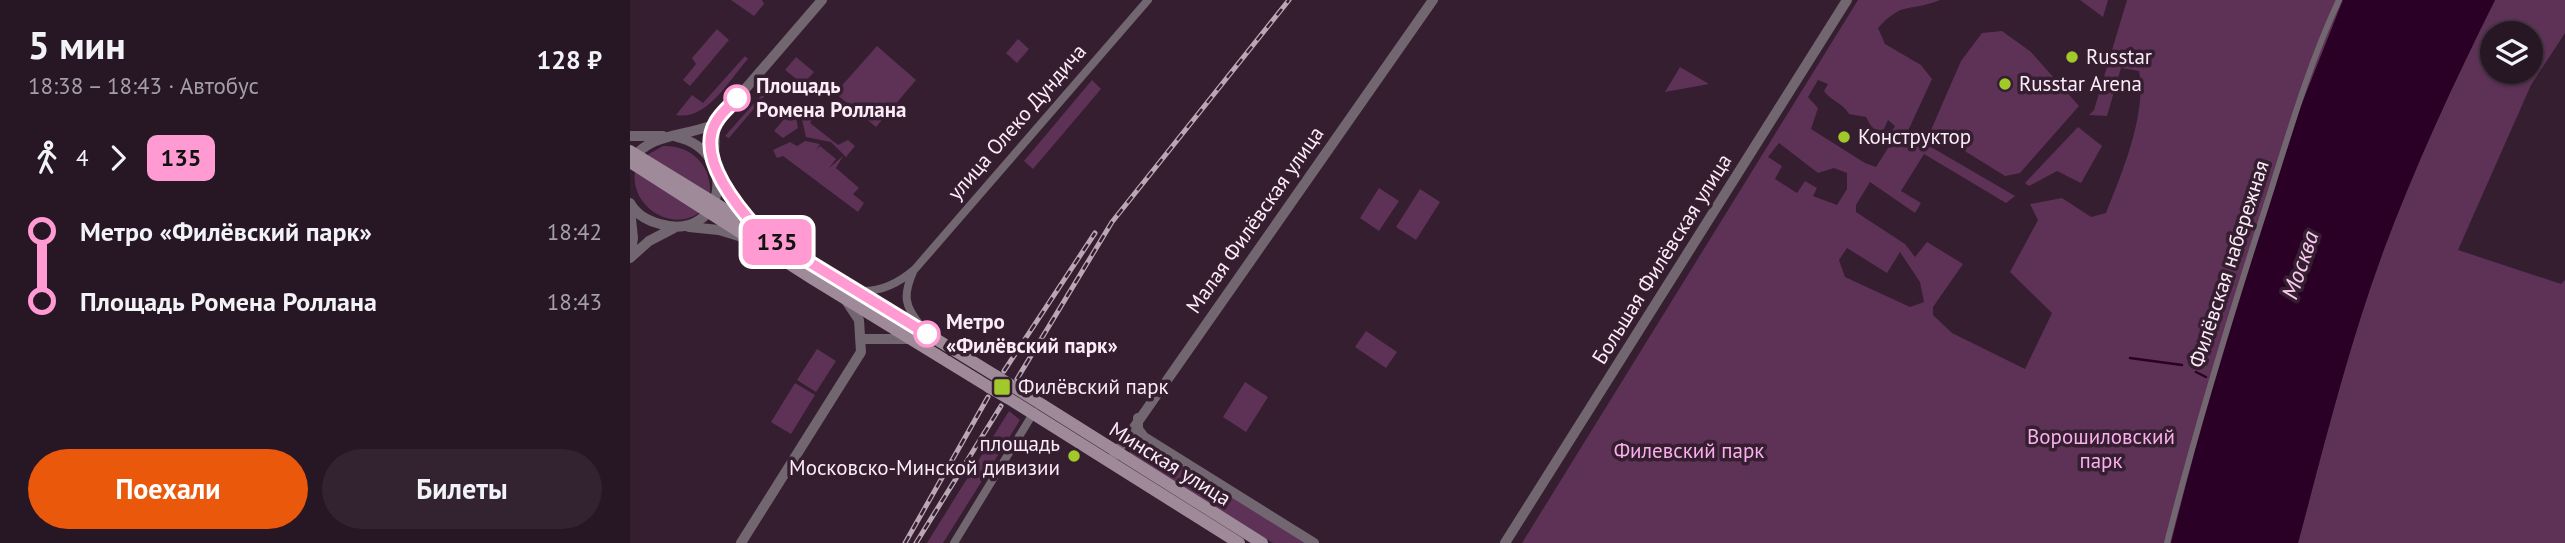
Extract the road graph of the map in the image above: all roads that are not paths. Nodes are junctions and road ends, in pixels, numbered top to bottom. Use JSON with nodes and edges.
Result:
{"nodes":[{"id":1,"x":822,"y":0,"type":"edge"},
{"id":2,"x":1148,"y":0,"type":"edge"},
{"id":3,"x":1433,"y":0,"type":"edge"},
{"id":4,"x":1847,"y":0,"type":"edge"},
{"id":5,"x":2339,"y":0,"type":"edge"},
{"id":6,"x":715,"y":124,"type":"junction"},
{"id":7,"x":630,"y":136,"type":"edge"},
{"id":8,"x":668,"y":136,"type":"junction"},
{"id":9,"x":631,"y":159,"type":"edge"},
{"id":10,"x":715,"y":167,"type":"junction"},
{"id":11,"x":630,"y":203,"type":"edge"},
{"id":12,"x":712,"y":207,"type":"junction"},
{"id":13,"x":630,"y":209,"type":"edge"},
{"id":14,"x":680,"y":227,"type":"junction"},
{"id":15,"x":758,"y":237,"type":"junction"},
{"id":16,"x":630,"y":257,"type":"edge"},
{"id":17,"x":915,"y":269,"type":"junction"},
{"id":18,"x":857,"y":291,"type":"junction"},
{"id":19,"x":842,"y":297,"type":"junction"},
{"id":20,"x":927,"y":334,"type":"junction"},
{"id":21,"x":909,"y":339,"type":"junction"},
{"id":22,"x":863,"y":340,"type":"junction"},
{"id":23,"x":992,"y":382,"type":"junction"},
{"id":24,"x":1035,"y":409,"type":"junction"},
{"id":25,"x":1138,"y":418,"type":"junction"},
{"id":26,"x":1113,"y":458,"type":"junction"},
{"id":27,"x":1505,"y":541,"type":"edge"},
{"id":28,"x":741,"y":543,"type":"edge"},
{"id":29,"x":954,"y":543,"type":"edge"},
{"id":30,"x":1239,"y":543,"type":"edge"},
{"id":31,"x":1262,"y":543,"type":"edge"},
{"id":32,"x":1314,"y":543,"type":"edge"},
{"id":33,"x":2167,"y":543,"type":"edge"}],
"edges":[{"from":1,"to":6,"type":"street"},
{"from":2,"to":17,"type":"street","name":"улица Олеко Дундича"},
{"from":3,"to":25,"type":"street","name":"Малая Филёвская улица"},
{"from":4,"to":27,"type":"street","name":"Большая Филёвская улица"},
{"from":5,"to":33,"type":"street","name":"Филёвская набережная"},
{"from":6,"to":8,"type":"street"},
{"from":6,"to":10,"type":"street"},
{"from":7,"to":8,"type":"street"},
{"from":8,"to":9,"type":"street"},
{"from":8,"to":10,"type":"street"},
{"from":9,"to":12,"type":"main road","name":"Минская улица"},
{"from":10,"to":12,"type":"street"},
{"from":10,"to":15,"type":"street"},
{"from":11,"to":14,"type":"street"},
{"from":12,"to":14,"type":"street"},
{"from":12,"to":15,"type":"main road","name":"Минская улица"},
{"from":13,"to":16,"type":"street"},
{"from":14,"to":15,"type":"street"},
{"from":14,"to":16,"type":"street"},
{"from":15,"to":18,"type":"main road","name":"Минская улица"},
{"from":15,"to":19,"type":"main road","name":"Минская улица"},
{"from":17,"to":18,"type":"street","name":"улица Олеко Дундича"},
{"from":17,"to":20,"type":"street","name":"улица Олеко Дундича"},
{"from":18,"to":20,"type":"main road","name":"Минская улица"},
{"from":19,"to":21,"type":"main road","name":"Минская улица"},
{"from":19,"to":22,"type":"street"},
{"from":20,"to":23,"type":"main road","name":"Минская улица"},
{"from":21,"to":22,"type":"street"},
{"from":21,"to":23,"type":"main road","name":"Минская улица"},
{"from":22,"to":28,"type":"street"},
{"from":23,"to":24,"type":"main road","name":"Минская улица","bridge":true},
{"from":24,"to":26,"type":"main road","name":"Минская улица"},
{"from":24,"to":29,"type":"street"},
{"from":25,"to":26,"type":"street","name":"Малая Филёвская улица"},
{"from":25,"to":32,"type":"street","name":"Минская улица"},
{"from":26,"to":30,"type":"main road","name":"Минская улица"},
{"from":26,"to":31,"type":"main road","name":"Минская улица"}]}
